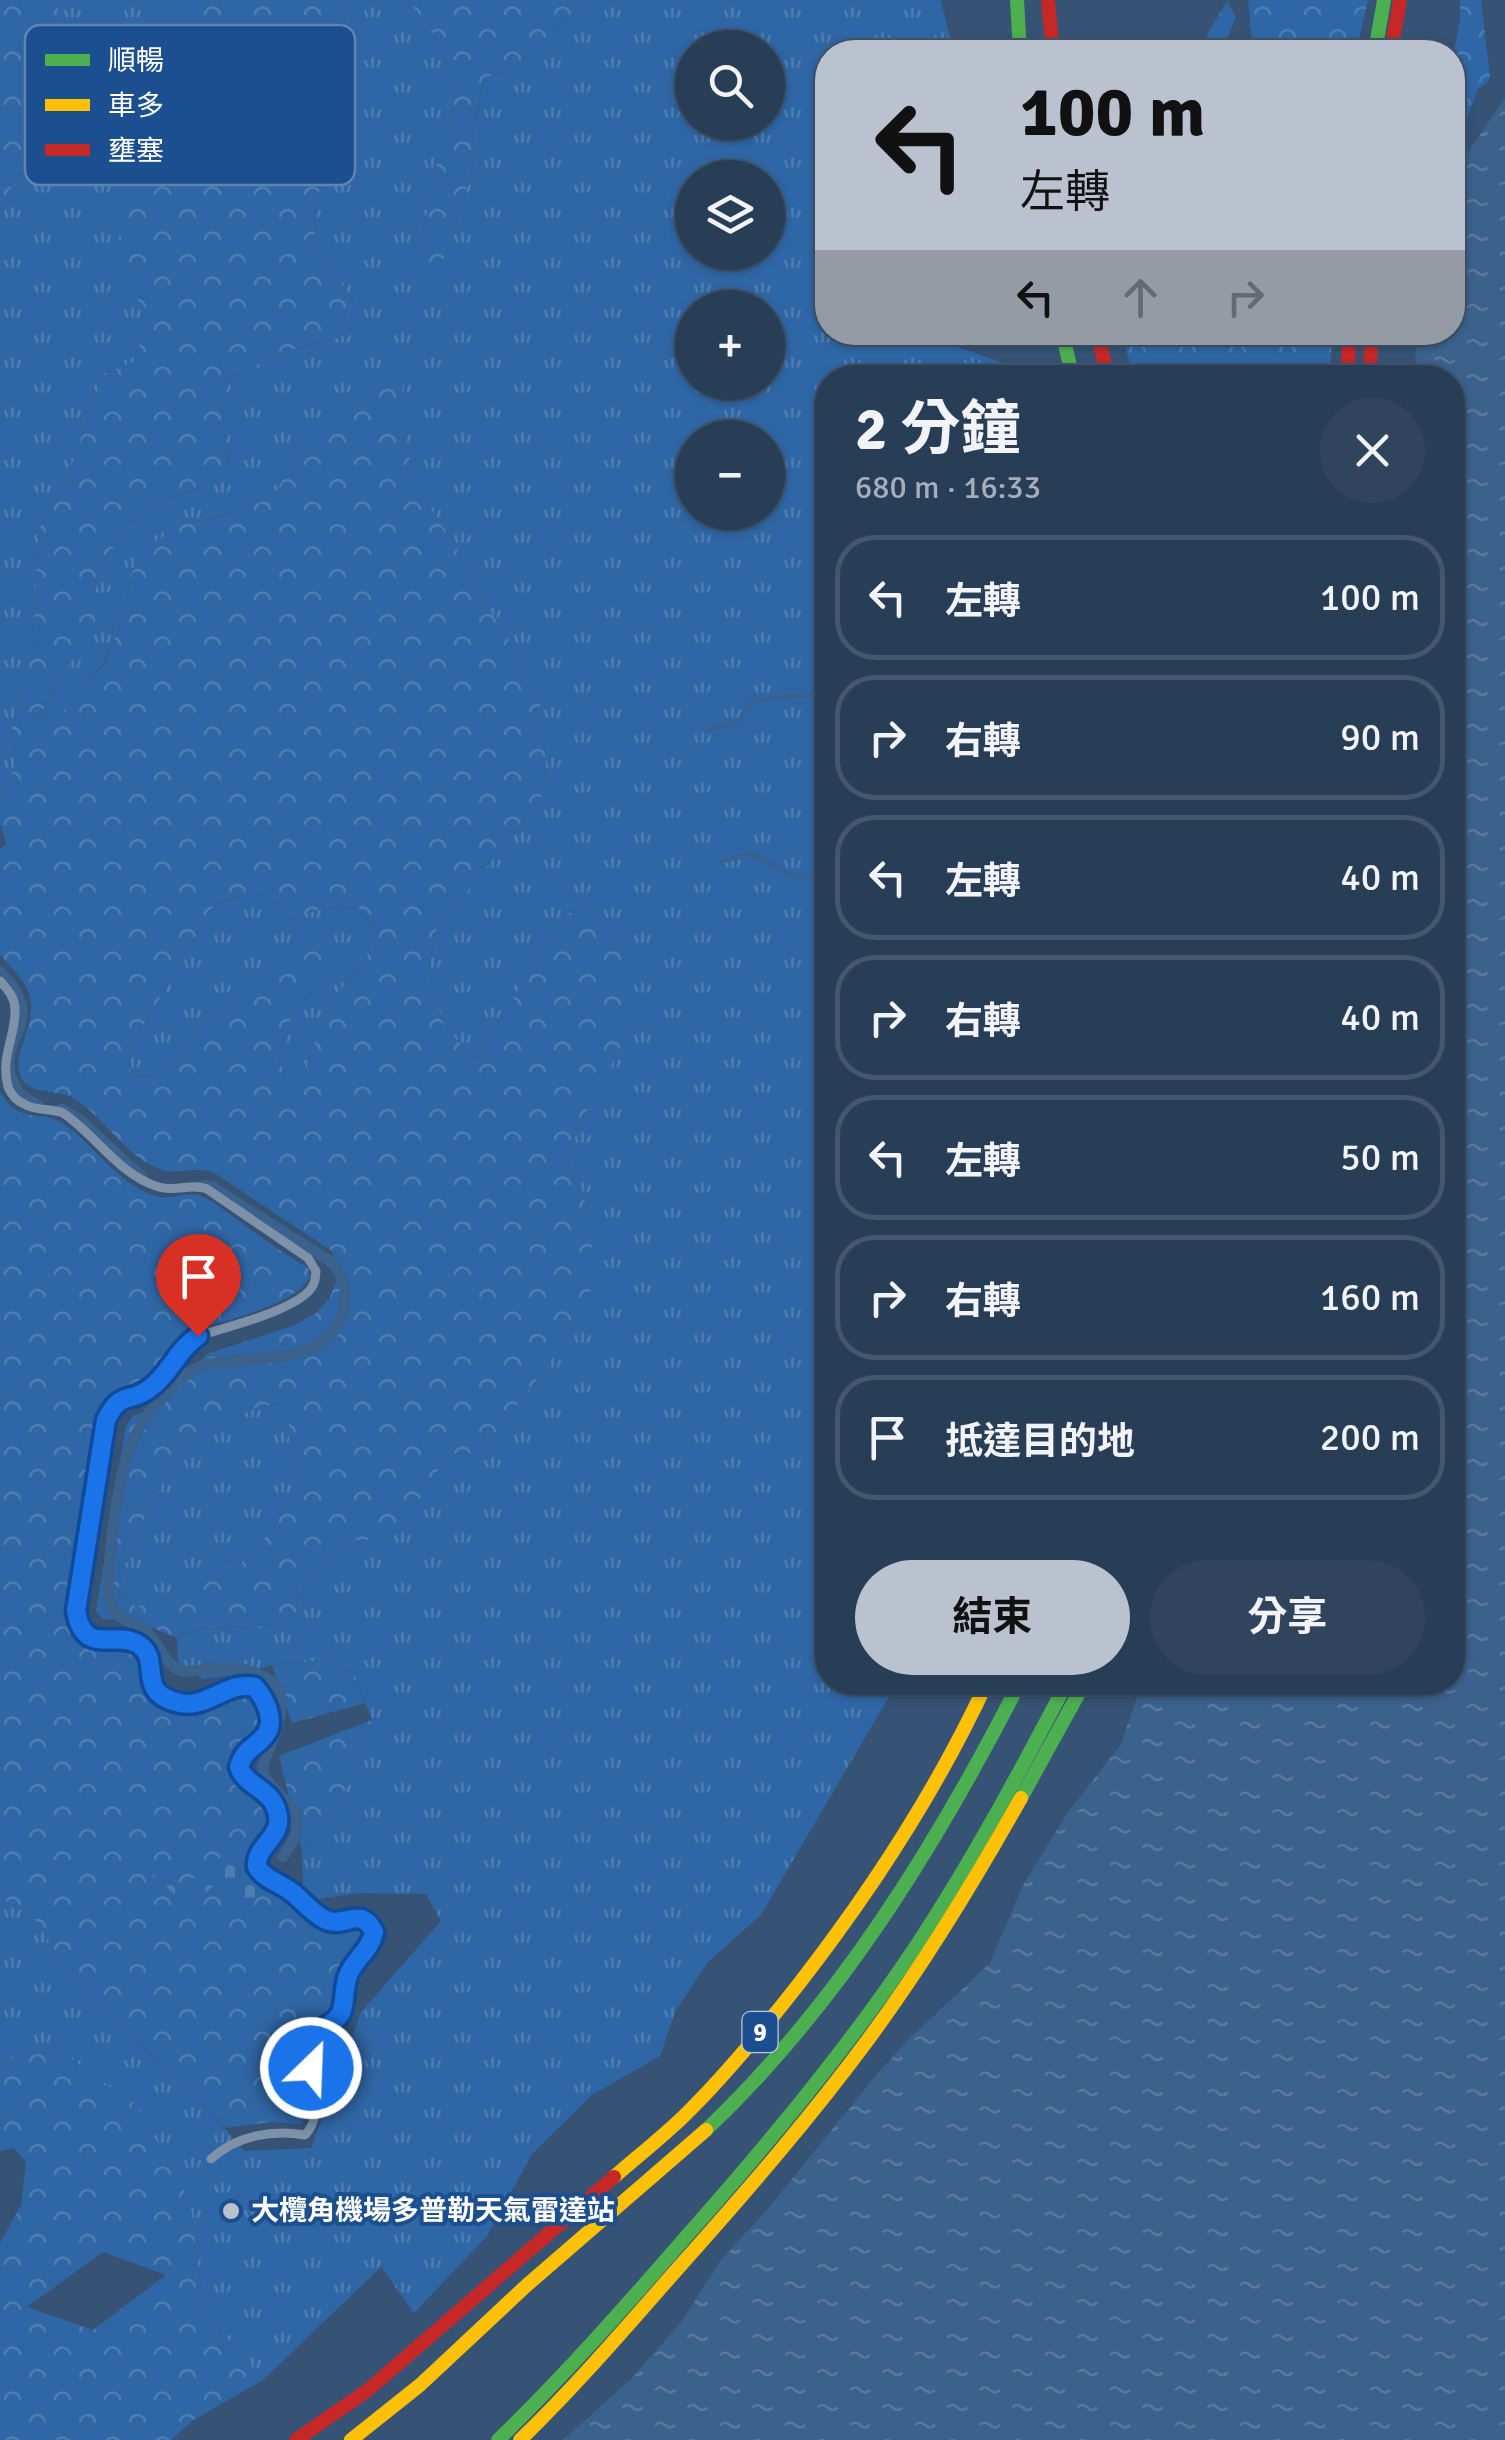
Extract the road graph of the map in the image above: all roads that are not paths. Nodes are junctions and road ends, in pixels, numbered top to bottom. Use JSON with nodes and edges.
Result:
{"nodes":[{"id":1,"x":1016,"y":0,"type":"edge"},
{"id":2,"x":1048,"y":0,"type":"edge"},
{"id":3,"x":1384,"y":0,"type":"edge"},
{"id":4,"x":1400,"y":0,"type":"edge"},
{"id":5,"x":1019,"y":40,"type":"edge"},
{"id":6,"x":1052,"y":40,"type":"edge"},
{"id":7,"x":1378,"y":40,"type":"edge"},
{"id":8,"x":1393,"y":40,"type":"edge"},
{"id":9,"x":0,"y":981,"type":"edge"},
{"id":10,"x":981,"y":1695,"type":"edge"},
{"id":11,"x":1014,"y":1695,"type":"edge"},
{"id":12,"x":1059,"y":1695,"type":"edge"},
{"id":13,"x":1078,"y":1695,"type":"edge"},
{"id":14,"x":212,"y":2159,"type":"dead end"},
{"id":15,"x":296,"y":2440,"type":"edge"},
{"id":16,"x":351,"y":2440,"type":"edge"},
{"id":17,"x":498,"y":2440,"type":"edge"},
{"id":18,"x":520,"y":2440,"type":"edge"}],
"edges":[{"from":1,"to":5,"type":"main road"},
{"from":2,"to":6,"type":"main road"},
{"from":3,"to":7,"type":"main road"},
{"from":4,"to":8,"type":"main road"},
{"from":9,"to":14,"type":"street"},
{"from":10,"to":15,"type":"main road","number":"9"},
{"from":11,"to":16,"type":"main road","number":"9"},
{"from":12,"to":17,"type":"main road"},
{"from":13,"to":18,"type":"main road"}]}
